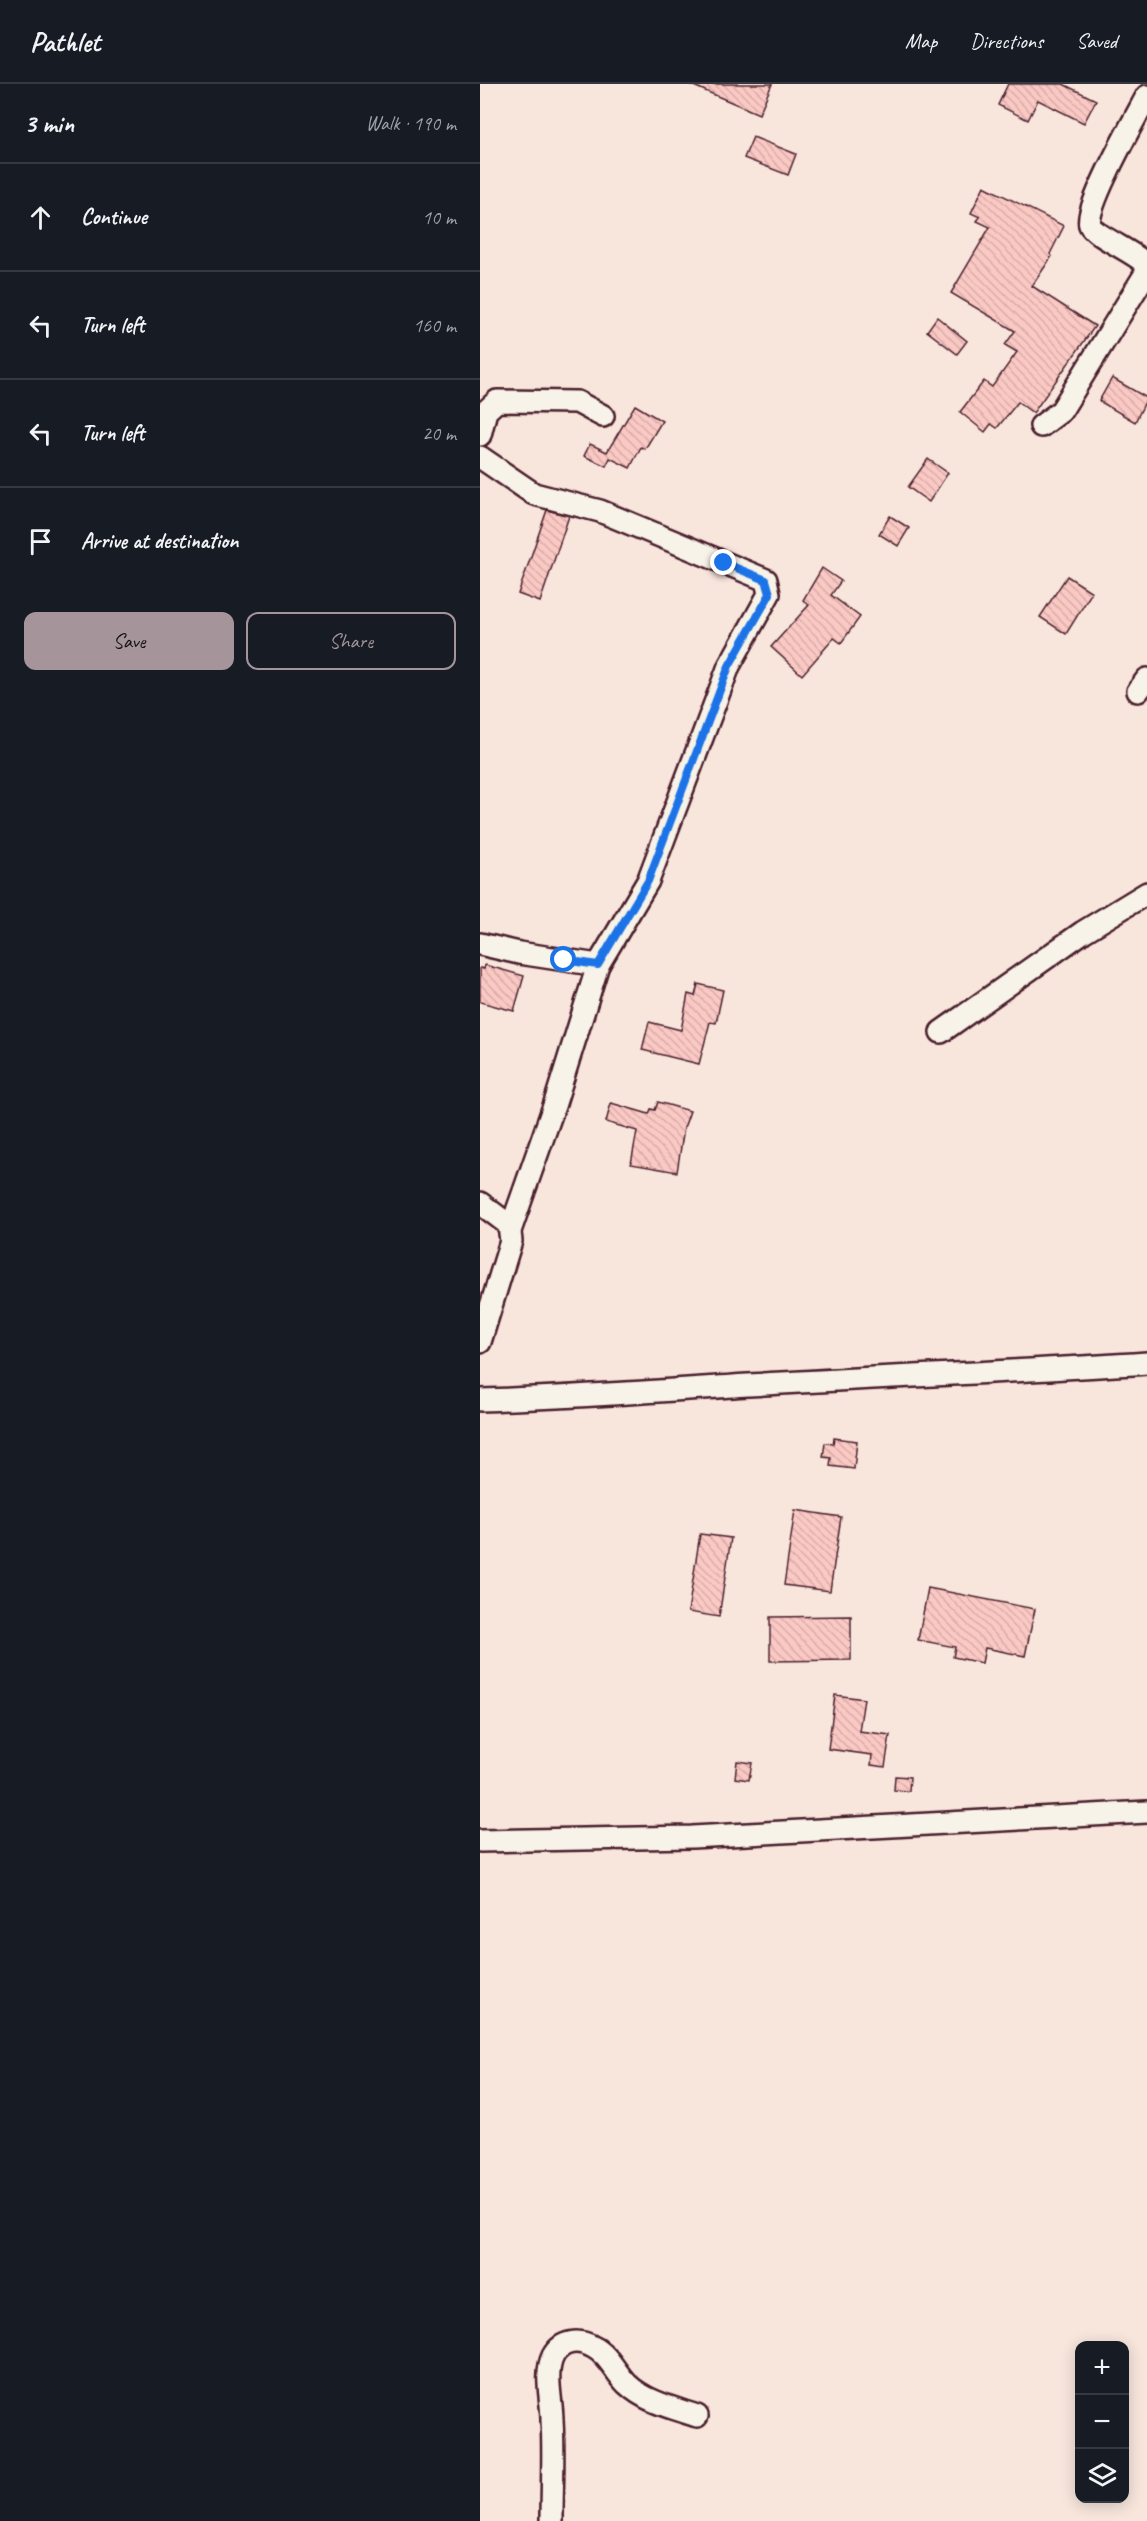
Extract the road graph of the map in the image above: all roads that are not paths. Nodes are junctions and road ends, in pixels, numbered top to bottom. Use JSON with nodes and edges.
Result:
{"nodes":[{"id":1,"x":1147,"y":96,"type":"edge"},
{"id":2,"x":603,"y":416,"type":"dead end"},
{"id":3,"x":1041,"y":426,"type":"dead end"},
{"id":4,"x":480,"y":435,"type":"edge"},
{"id":5,"x":480,"y":457,"type":"edge"},
{"id":6,"x":1147,"y":892,"type":"edge"},
{"id":7,"x":480,"y":944,"type":"edge"},
{"id":8,"x":598,"y":965,"type":"junction"},
{"id":9,"x":941,"y":1032,"type":"dead end"},
{"id":10,"x":480,"y":1203,"type":"edge"},
{"id":11,"x":510,"y":1231,"type":"junction"},
{"id":12,"x":480,"y":1342,"type":"edge"},
{"id":13,"x":1147,"y":1363,"type":"edge"},
{"id":14,"x":480,"y":1400,"type":"edge"},
{"id":15,"x":1147,"y":1812,"type":"edge"},
{"id":16,"x":480,"y":1841,"type":"edge"},
{"id":17,"x":697,"y":2416,"type":"dead end"},
{"id":18,"x":552,"y":2521,"type":"edge"}],
"edges":[{"from":1,"to":3,"type":"street"},
{"from":2,"to":4,"type":"street"},
{"from":5,"to":8,"type":"street"},
{"from":6,"to":9,"type":"street"},
{"from":7,"to":8,"type":"street"},
{"from":8,"to":11,"type":"street"},
{"from":10,"to":11,"type":"street"},
{"from":11,"to":12,"type":"street"},
{"from":13,"to":14,"type":"street"},
{"from":15,"to":16,"type":"street"},
{"from":17,"to":18,"type":"street"}]}
